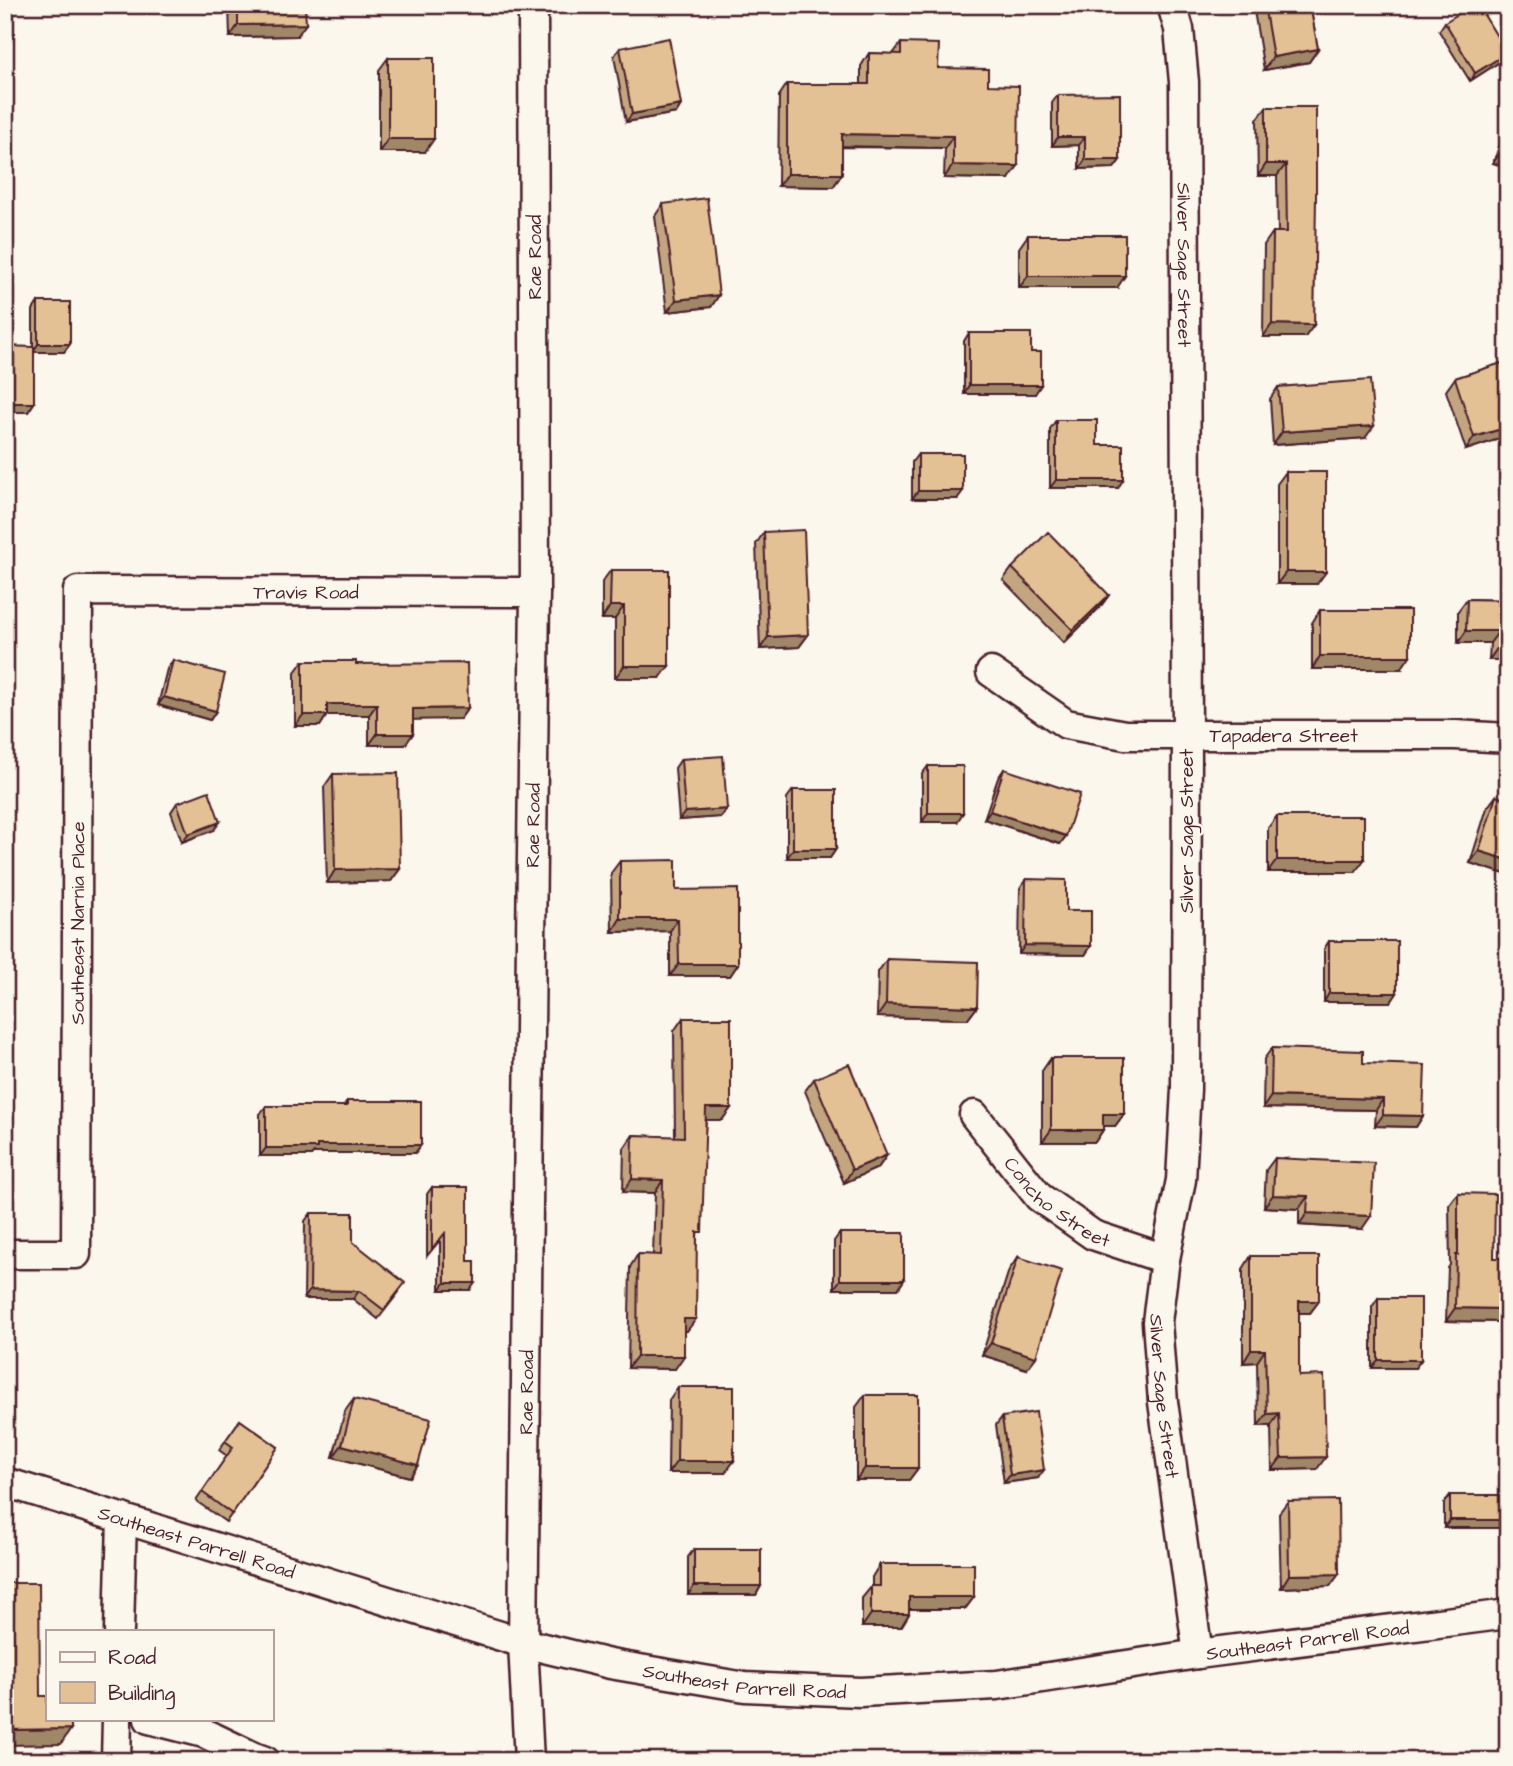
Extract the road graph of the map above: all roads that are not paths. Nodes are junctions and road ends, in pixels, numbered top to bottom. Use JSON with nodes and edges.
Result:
{"nodes":[{"id":1,"x":533,"y":5,"type":"edge"},
{"id":2,"x":1172,"y":5,"type":"edge"},
{"id":3,"x":78,"y":591,"type":"joint"},
{"id":4,"x":535,"y":592,"type":"junction"},
{"id":5,"x":991,"y":672,"type":"dead end"},
{"id":6,"x":1187,"y":735,"type":"junction"},
{"id":7,"x":1508,"y":738,"type":"edge"},
{"id":8,"x":974,"y":1115,"type":"dead end"},
{"id":9,"x":5,"y":1254,"type":"edge"},
{"id":10,"x":1165,"y":1259,"type":"junction"},
{"id":11,"x":5,"y":1482,"type":"edge"},
{"id":12,"x":122,"y":1518,"type":"junction"},
{"id":13,"x":1508,"y":1615,"type":"edge"},
{"id":14,"x":119,"y":1630,"type":"edge"},
{"id":15,"x":523,"y":1643,"type":"junction"},
{"id":16,"x":1198,"y":1654,"type":"junction"},
{"id":17,"x":117,"y":1720,"type":"edge"},
{"id":18,"x":153,"y":1720,"type":"edge"},
{"id":19,"x":116,"y":1761,"type":"edge"},
{"id":20,"x":265,"y":1761,"type":"edge"},
{"id":21,"x":529,"y":1761,"type":"edge"}],
"edges":[{"from":1,"to":4,"type":"street","name":"Rae Road"},
{"from":2,"to":6,"type":"street","name":"Silver Sage Street"},
{"from":3,"to":4,"type":"street","name":"Travis Road"},
{"from":3,"to":9,"type":"street","name":"Southeast Narnia Place"},
{"from":4,"to":15,"type":"street","name":"Rae Road"},
{"from":5,"to":6,"type":"street","name":"Tapadera Street"},
{"from":6,"to":7,"type":"street","name":"Tapadera Street"},
{"from":6,"to":10,"type":"street","name":"Silver Sage Street"},
{"from":8,"to":10,"type":"street","name":"Concho Street"},
{"from":10,"to":16,"type":"street","name":"Silver Sage Street"},
{"from":11,"to":12,"type":"street","name":"Southeast Parrell Road"},
{"from":12,"to":14,"type":"street"},
{"from":12,"to":15,"type":"street","name":"Southeast Parrell Road"},
{"from":13,"to":16,"type":"street","name":"Southeast Parrell Road"},
{"from":15,"to":16,"type":"street","name":"Southeast Parrell Road"},
{"from":15,"to":21,"type":"street","name":"Rae Road"},
{"from":17,"to":19,"type":"street"},
{"from":18,"to":20,"type":"street"}]}
